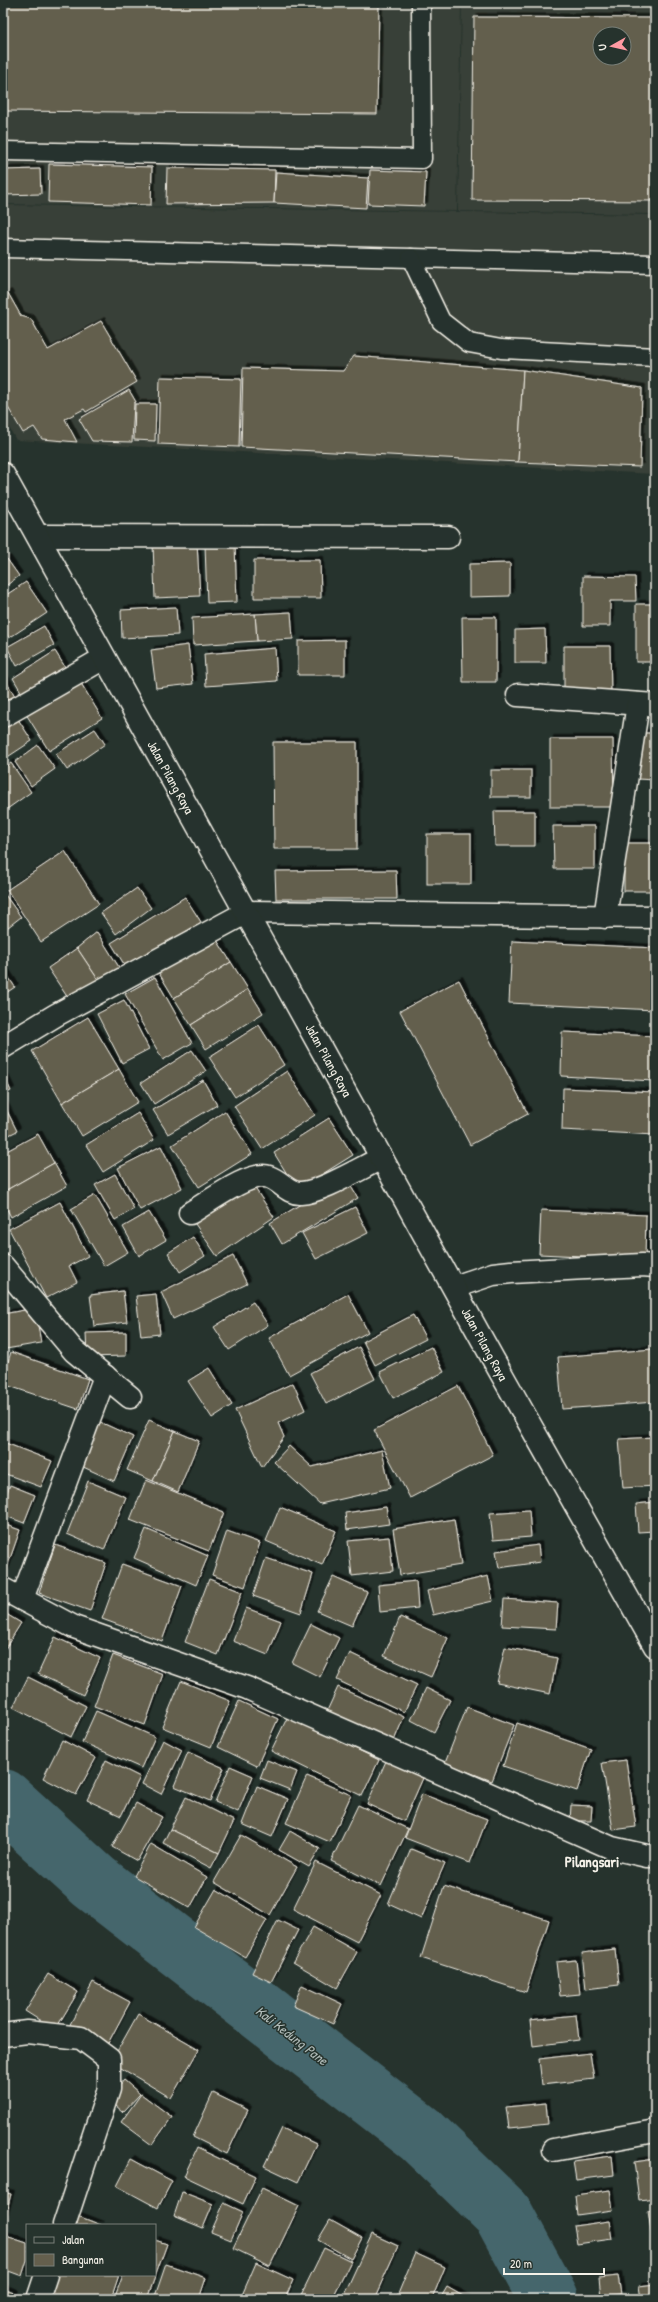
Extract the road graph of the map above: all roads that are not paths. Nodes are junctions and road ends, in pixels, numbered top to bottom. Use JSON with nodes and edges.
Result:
{"nodes":[{"id":1,"x":421,"y":3,"type":"edge"},
{"id":2,"x":3,"y":151,"type":"edge"},
{"id":3,"x":3,"y":248,"type":"edge"},
{"id":4,"x":411,"y":258,"type":"junction"},
{"id":5,"x":655,"y":264,"type":"edge"},
{"id":6,"x":655,"y":357,"type":"edge"},
{"id":7,"x":3,"y":474,"type":"edge"},
{"id":8,"x":38,"y":536,"type":"junction"},
{"id":9,"x":448,"y":537,"type":"dead end"},
{"id":10,"x":104,"y":658,"type":"junction"},
{"id":11,"x":518,"y":695,"type":"dead end"},
{"id":12,"x":646,"y":704,"type":"edge"},
{"id":13,"x":3,"y":716,"type":"edge"},
{"id":14,"x":247,"y":912,"type":"junction"},
{"id":15,"x":605,"y":916,"type":"junction"},
{"id":16,"x":655,"y":917,"type":"edge"},
{"id":17,"x":3,"y":1047,"type":"edge"},
{"id":18,"x":382,"y":1158,"type":"junction"},
{"id":19,"x":190,"y":1213,"type":"dead end"},
{"id":20,"x":3,"y":1266,"type":"edge"},
{"id":21,"x":655,"y":1266,"type":"edge"},
{"id":22,"x":454,"y":1287,"type":"junction"},
{"id":23,"x":105,"y":1376,"type":"junction"},
{"id":24,"x":130,"y":1397,"type":"dead end"},
{"id":25,"x":3,"y":1589,"type":"edge"},
{"id":26,"x":22,"y":1599,"type":"junction"},
{"id":27,"x":655,"y":1646,"type":"edge"},
{"id":28,"x":655,"y":1856,"type":"edge"},
{"id":29,"x":3,"y":2035,"type":"edge"},
{"id":30,"x":655,"y":2131,"type":"edge"},
{"id":31,"x":553,"y":2150,"type":"dead end"},
{"id":32,"x":64,"y":2224,"type":"edge"},
{"id":33,"x":46,"y":2276,"type":"edge"},
{"id":34,"x":38,"y":2299,"type":"edge"}],
"edges":[{"from":1,"to":2,"type":"lane"},
{"from":3,"to":4,"type":"lane"},
{"from":4,"to":5,"type":"lane"},
{"from":4,"to":6,"type":"lane"},
{"from":7,"to":8,"type":"main road","name":"Jalan Pilang Raya"},
{"from":8,"to":9,"type":"main road"},
{"from":8,"to":10,"type":"main road","name":"Jalan Pilang Raya"},
{"from":10,"to":13,"type":"main road"},
{"from":10,"to":14,"type":"main road","name":"Jalan Pilang Raya"},
{"from":11,"to":12,"type":"main road"},
{"from":12,"to":15,"type":"main road"},
{"from":14,"to":15,"type":"main road"},
{"from":14,"to":17,"type":"main road"},
{"from":14,"to":18,"type":"main road","name":"Jalan Pilang Raya"},
{"from":15,"to":16,"type":"main road"},
{"from":18,"to":19,"type":"main road"},
{"from":18,"to":22,"type":"main road","name":"Jalan Pilang Raya"},
{"from":20,"to":23,"type":"main road"},
{"from":21,"to":22,"type":"main road"},
{"from":22,"to":27,"type":"main road","name":"Jalan Pilang Raya"},
{"from":23,"to":24,"type":"main road"},
{"from":23,"to":26,"type":"main road"},
{"from":25,"to":26,"type":"main road"},
{"from":26,"to":28,"type":"main road"},
{"from":29,"to":32,"type":"main road"},
{"from":30,"to":31,"type":"main road"},
{"from":33,"to":34,"type":"main road"}]}
